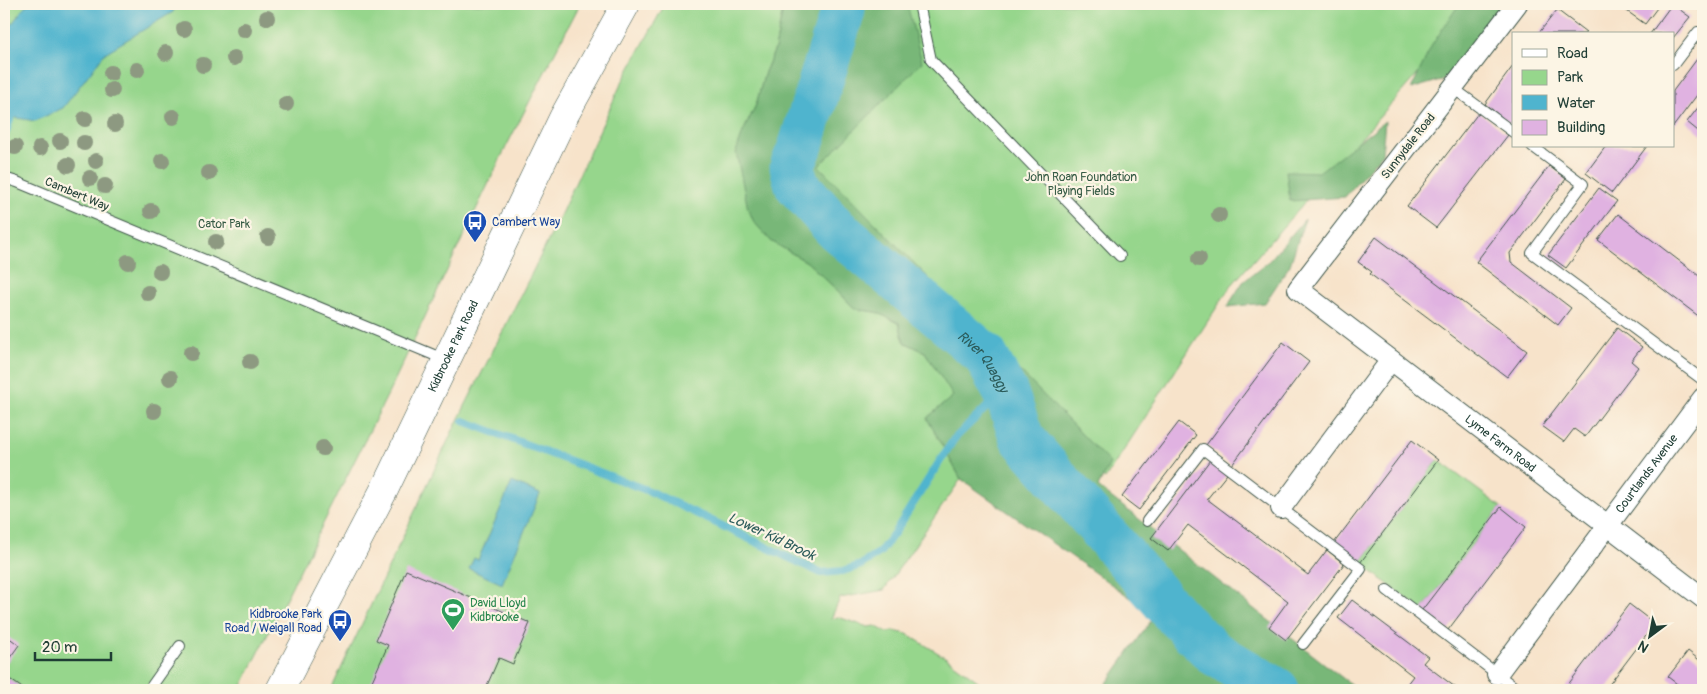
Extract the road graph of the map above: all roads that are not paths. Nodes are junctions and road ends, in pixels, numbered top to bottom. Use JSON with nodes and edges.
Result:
{"nodes":[{"id":1,"x":626,"y":4,"type":"edge"},
{"id":2,"x":919,"y":4,"type":"edge"},
{"id":3,"x":1518,"y":4,"type":"edge"},
{"id":4,"x":1703,"y":36,"type":"edge"},
{"id":5,"x":1674,"y":64,"type":"edge"},
{"id":6,"x":1453,"y":88,"type":"junction"},
{"id":7,"x":1512,"y":131,"type":"edge"},
{"id":8,"x":1535,"y":148,"type":"edge"},
{"id":9,"x":4,"y":178,"type":"edge"},
{"id":10,"x":1120,"y":256,"type":"dead end"},
{"id":11,"x":1298,"y":289,"type":"joint"},
{"id":12,"x":446,"y":360,"type":"junction"},
{"id":13,"x":1391,"y":360,"type":"junction"},
{"id":14,"x":1703,"y":380,"type":"edge"},
{"id":15,"x":1703,"y":398,"type":"edge"},
{"id":16,"x":1280,"y":508,"type":"junction"},
{"id":17,"x":1148,"y":522,"type":"dead end"},
{"id":18,"x":1609,"y":526,"type":"junction"},
{"id":19,"x":1387,"y":590,"type":"dead end"},
{"id":20,"x":1703,"y":598,"type":"edge"},
{"id":21,"x":1303,"y":644,"type":"dead end"},
{"id":22,"x":180,"y":646,"type":"dead end"},
{"id":23,"x":1497,"y":674,"type":"junction"},
{"id":24,"x":149,"y":690,"type":"edge"},
{"id":25,"x":280,"y":690,"type":"edge"},
{"id":26,"x":1518,"y":690,"type":"edge"}],
"edges":[{"from":1,"to":12,"type":"highway","name":"Kidbrooke Park Road"},
{"from":2,"to":10,"type":"lane"},
{"from":3,"to":6,"type":"street","name":"Sunnydale Road"},
{"from":4,"to":5,"type":"lane"},
{"from":6,"to":7,"type":"lane"},
{"from":6,"to":11,"type":"street","name":"Sunnydale Road"},
{"from":8,"to":14,"type":"lane"},
{"from":9,"to":12,"type":"lane","name":"Cambert Way"},
{"from":11,"to":13,"type":"street","name":"Lyme Farm Road"},
{"from":12,"to":25,"type":"highway","name":"Kidbrooke Park Road"},
{"from":13,"to":16,"type":"street"},
{"from":13,"to":18,"type":"street","name":"Lyme Farm Road"},
{"from":15,"to":18,"type":"street","name":"Courtlands Avenue"},
{"from":16,"to":17,"type":"lane"},
{"from":16,"to":21,"type":"lane"},
{"from":18,"to":20,"type":"street","name":"Lyme Farm Road"},
{"from":18,"to":23,"type":"street"},
{"from":19,"to":23,"type":"lane"},
{"from":22,"to":24,"type":"lane"},
{"from":23,"to":26,"type":"lane"}]}
